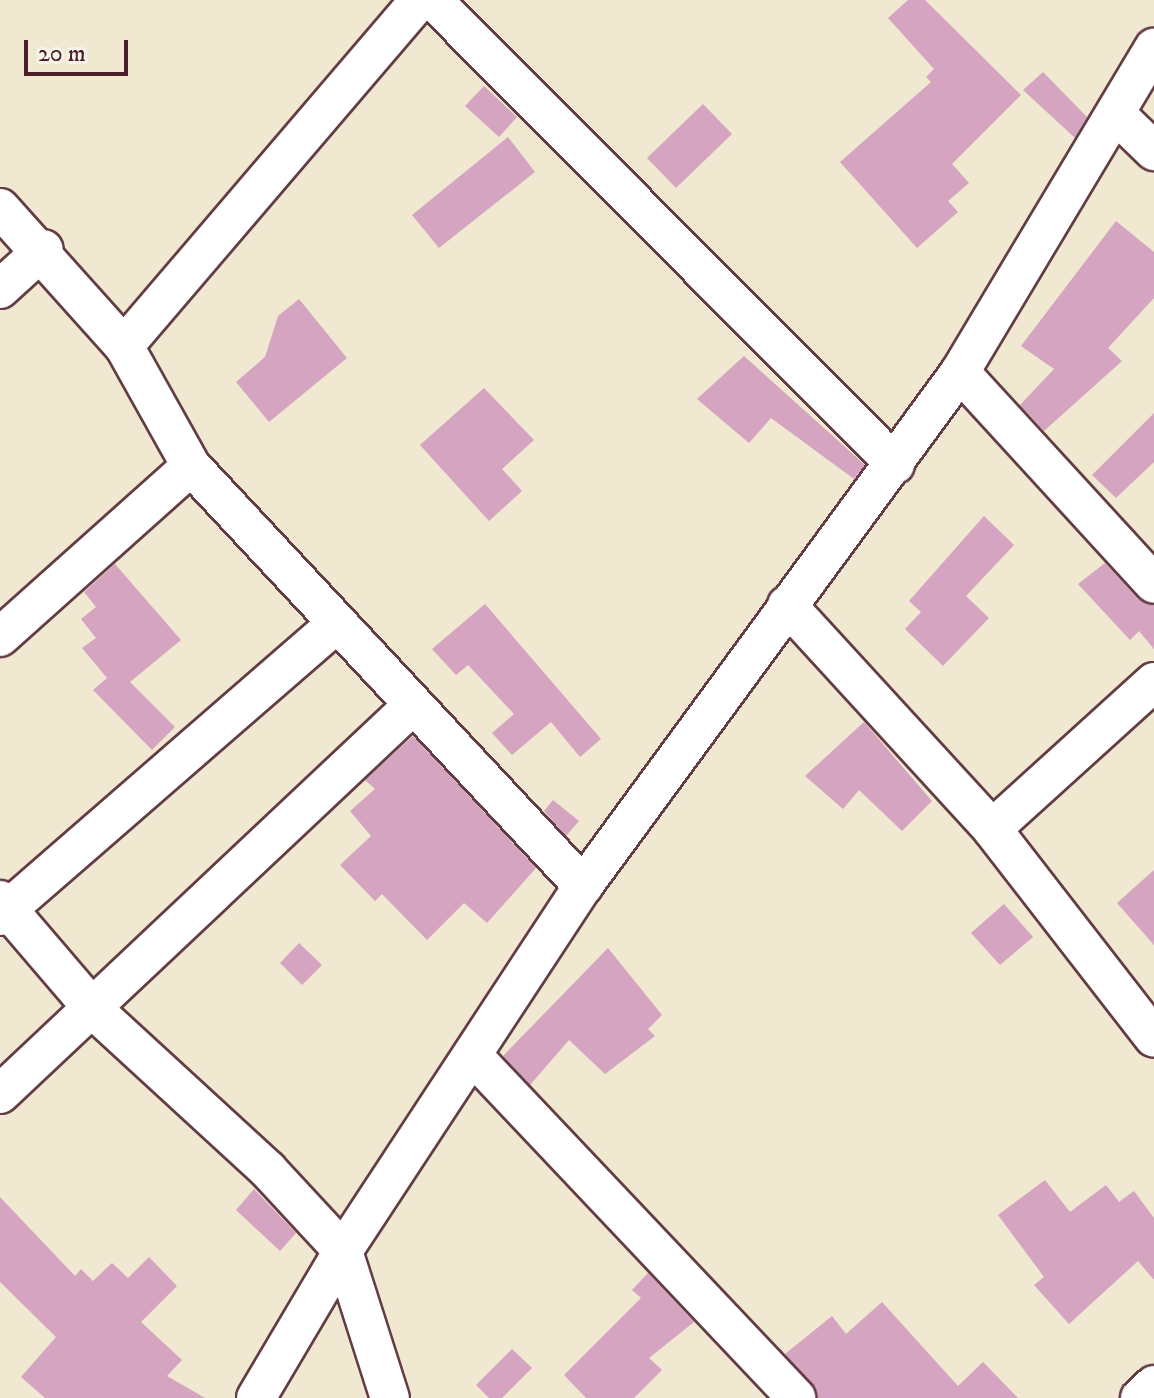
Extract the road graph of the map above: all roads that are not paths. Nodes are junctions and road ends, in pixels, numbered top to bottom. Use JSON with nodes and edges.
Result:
{"nodes":[{"id":1,"x":419,"y":0,"type":"edge"},
{"id":2,"x":433,"y":0,"type":"edge"},
{"id":3,"x":1154,"y":48,"type":"edge"},
{"id":4,"x":1119,"y":117,"type":"junction"},
{"id":5,"x":1154,"y":151,"type":"edge"},
{"id":6,"x":0,"y":208,"type":"edge"},
{"id":7,"x":44,"y":249,"type":"junction"},
{"id":8,"x":0,"y":289,"type":"edge"},
{"id":9,"x":124,"y":346,"type":"junction"},
{"id":10,"x":960,"y":372,"type":"junction"},
{"id":11,"x":895,"y":464,"type":"junction"},
{"id":12,"x":191,"y":466,"type":"junction"},
{"id":13,"x":1154,"y":584,"type":"edge"},
{"id":14,"x":787,"y":605,"type":"junction"},
{"id":15,"x":336,"y":624,"type":"junction"},
{"id":16,"x":0,"y":637,"type":"edge"},
{"id":17,"x":1154,"y":682,"type":"edge"},
{"id":18,"x":412,"y":706,"type":"junction"},
{"id":19,"x":992,"y":829,"type":"junction"},
{"id":20,"x":583,"y":886,"type":"junction"},
{"id":21,"x":3,"y":908,"type":"edge"},
{"id":22,"x":94,"y":1010,"type":"junction"},
{"id":23,"x":1154,"y":1038,"type":"edge"},
{"id":24,"x":474,"y":1057,"type":"junction"},
{"id":25,"x":0,"y":1094,"type":"edge"},
{"id":26,"x":343,"y":1251,"type":"junction"},
{"id":27,"x":1154,"y":1385,"type":"edge"},
{"id":28,"x":256,"y":1398,"type":"edge"},
{"id":29,"x":390,"y":1398,"type":"edge"},
{"id":30,"x":796,"y":1398,"type":"edge"},
{"id":31,"x":1140,"y":1398,"type":"edge"}],
"edges":[{"from":1,"to":9,"type":"street"},
{"from":2,"to":11,"type":"street"},
{"from":3,"to":4,"type":"street"},
{"from":4,"to":5,"type":"street"},
{"from":4,"to":10,"type":"street"},
{"from":6,"to":7,"type":"street"},
{"from":7,"to":8,"type":"street"},
{"from":7,"to":9,"type":"street"},
{"from":9,"to":12,"type":"street"},
{"from":10,"to":11,"type":"street"},
{"from":10,"to":13,"type":"street"},
{"from":11,"to":14,"type":"street"},
{"from":12,"to":15,"type":"street"},
{"from":12,"to":16,"type":"street"},
{"from":14,"to":19,"type":"street"},
{"from":14,"to":20,"type":"street"},
{"from":15,"to":18,"type":"street"},
{"from":15,"to":21,"type":"street"},
{"from":17,"to":19,"type":"street"},
{"from":18,"to":20,"type":"street"},
{"from":18,"to":22,"type":"street"},
{"from":19,"to":23,"type":"street"},
{"from":20,"to":24,"type":"street"},
{"from":21,"to":22,"type":"street"},
{"from":22,"to":25,"type":"street"},
{"from":22,"to":26,"type":"street"},
{"from":24,"to":26,"type":"street"},
{"from":24,"to":30,"type":"street"},
{"from":26,"to":28,"type":"street"},
{"from":26,"to":29,"type":"street"},
{"from":27,"to":31,"type":"street"}]}
